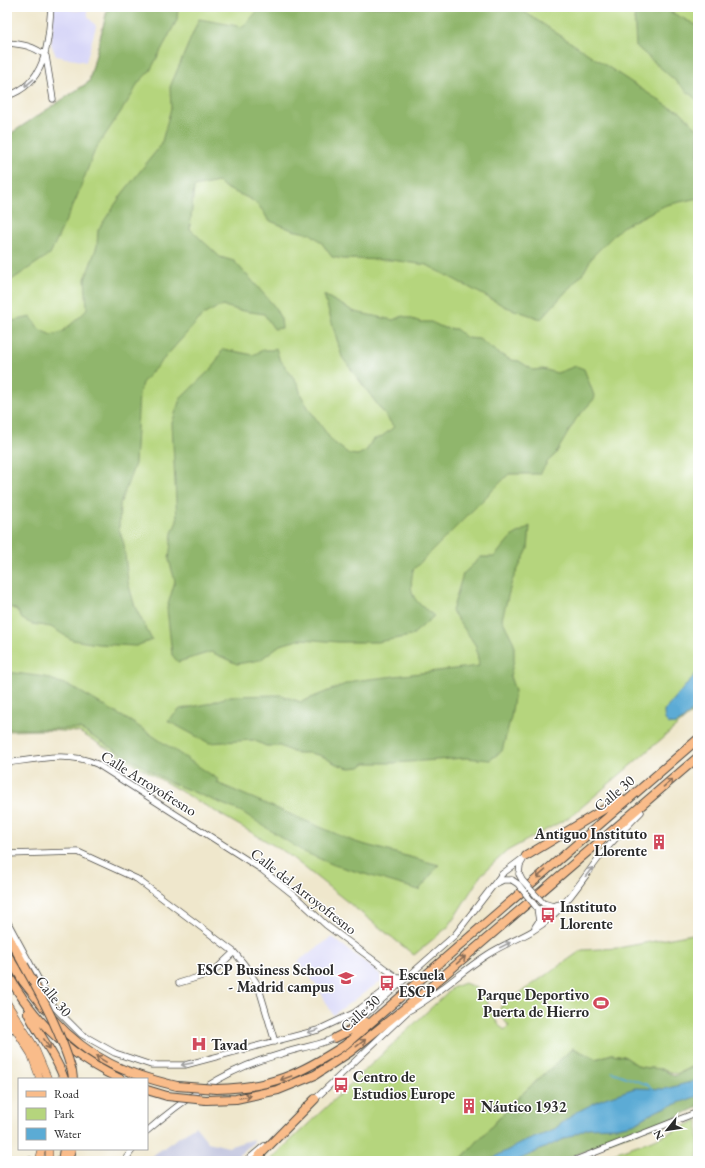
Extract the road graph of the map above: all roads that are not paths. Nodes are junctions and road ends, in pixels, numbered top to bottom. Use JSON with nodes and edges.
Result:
{"nodes":[{"id":1,"x":51,"y":7,"type":"edge"},
{"id":2,"x":7,"y":43,"type":"edge"},
{"id":3,"x":46,"y":56,"type":"junction"},
{"id":4,"x":7,"y":96,"type":"edge"},
{"id":5,"x":53,"y":99,"type":"dead end"},
{"id":6,"x":698,"y":740,"type":"edge"},
{"id":7,"x":698,"y":757,"type":"edge"},
{"id":8,"x":674,"y":761,"type":"junction"},
{"id":9,"x":7,"y":763,"type":"edge"},
{"id":10,"x":654,"y":794,"type":"junction"},
{"id":11,"x":641,"y":812,"type":"joint"},
{"id":12,"x":205,"y":832,"type":"joint"},
{"id":13,"x":7,"y":854,"type":"edge"},
{"id":14,"x":526,"y":856,"type":"junction"},
{"id":15,"x":489,"y":889,"type":"junction"},
{"id":16,"x":565,"y":902,"type":"junction"},
{"id":17,"x":7,"y":921,"type":"edge"},
{"id":18,"x":531,"y":932,"type":"junction"},
{"id":19,"x":7,"y":934,"type":"edge"},
{"id":20,"x":234,"y":952,"type":"junction"},
{"id":21,"x":7,"y":954,"type":"edge"},
{"id":22,"x":387,"y":971,"type":"junction"},
{"id":23,"x":7,"y":973,"type":"edge"},
{"id":24,"x":410,"y":974,"type":"junction"},
{"id":25,"x":399,"y":979,"type":"junction"},
{"id":26,"x":393,"y":982,"type":"junction"},
{"id":27,"x":179,"y":983,"type":"dead end"},
{"id":28,"x":383,"y":992,"type":"junction"},
{"id":29,"x":421,"y":995,"type":"junction"},
{"id":30,"x":21,"y":998,"type":"junction"},
{"id":31,"x":7,"y":1003,"type":"edge"},
{"id":32,"x":408,"y":1011,"type":"junction"},
{"id":33,"x":7,"y":1016,"type":"edge"},
{"id":34,"x":375,"y":1017,"type":"junction"},
{"id":35,"x":361,"y":1018,"type":"junction"},
{"id":36,"x":14,"y":1027,"type":"junction"},
{"id":37,"x":7,"y":1033,"type":"edge"},
{"id":38,"x":335,"y":1038,"type":"junction"},
{"id":39,"x":275,"y":1042,"type":"junction"},
{"id":40,"x":73,"y":1075,"type":"edge"},
{"id":41,"x":40,"y":1078,"type":"edge"},
{"id":42,"x":48,"y":1078,"type":"edge"},
{"id":43,"x":64,"y":1078,"type":"edge"},
{"id":44,"x":118,"y":1078,"type":"edge"},
{"id":45,"x":144,"y":1078,"type":"edge"},
{"id":46,"x":148,"y":1079,"type":"edge"},
{"id":47,"x":148,"y":1090,"type":"edge"},
{"id":48,"x":315,"y":1099,"type":"junction"},
{"id":49,"x":698,"y":1112,"type":"edge"},
{"id":50,"x":148,"y":1130,"type":"edge"},
{"id":51,"x":42,"y":1150,"type":"edge"},
{"id":52,"x":64,"y":1150,"type":"edge"},
{"id":53,"x":71,"y":1150,"type":"edge"},
{"id":54,"x":49,"y":1151,"type":"edge"},
{"id":55,"x":131,"y":1151,"type":"edge"},
{"id":56,"x":39,"y":1161,"type":"edge"},
{"id":57,"x":49,"y":1161,"type":"edge"},
{"id":58,"x":62,"y":1161,"type":"edge"},
{"id":59,"x":68,"y":1161,"type":"edge"},
{"id":60,"x":124,"y":1161,"type":"edge"},
{"id":61,"x":246,"y":1161,"type":"edge"},
{"id":62,"x":254,"y":1161,"type":"edge"},
{"id":63,"x":573,"y":1161,"type":"edge"}],
"edges":[{"from":1,"to":3,"type":"street"},
{"from":2,"to":3,"type":"street"},
{"from":3,"to":4,"type":"street","one_way":true},
{"from":3,"to":5,"type":"street"},
{"from":6,"to":8,"type":"highway","name":"Calle 30"},
{"from":10,"to":7,"type":"highway","name":"Calle 30","one_way":true},
{"from":8,"to":14,"type":"highway"},
{"from":8,"to":34,"type":"highway","name":"Calle 30","one_way":true},
{"from":9,"to":12,"type":"street","name":"Calle Arroyofresno"},
{"from":10,"to":11,"type":"highway"},
{"from":29,"to":10,"type":"highway","name":"Calle 30","one_way":true},
{"from":16,"to":11,"type":"street","one_way":true},
{"from":12,"to":22,"type":"street","name":"Calle del Arroyofresno"},
{"from":13,"to":20,"type":"street"},
{"from":14,"to":15,"type":"street"},
{"from":14,"to":16,"type":"street","bridge":true},
{"from":15,"to":18,"type":"street","bridge":true},
{"from":15,"to":24,"type":"street"},
{"from":16,"to":18,"type":"street"},
{"from":39,"to":17,"type":"street","one_way":true},
{"from":32,"to":18,"type":"street","one_way":true},
{"from":19,"to":40,"type":"highway","bridge":true},
{"from":20,"to":27,"type":"street"},
{"from":20,"to":39,"type":"street"},
{"from":45,"to":21,"type":"highway","name":"Calle 30","one_way":true,"bridge":true},
{"from":22,"to":25,"type":"street","name":"Calle del Arroyofresno"},
{"from":22,"to":26,"type":"street","name":"Calle del Arroyofresno"},
{"from":23,"to":30,"type":"highway","name":"Calle 30"},
{"from":24,"to":25,"type":"street"},
{"from":24,"to":35,"type":"street"},
{"from":25,"to":26,"type":"street"},
{"from":26,"to":28,"type":"street"},
{"from":28,"to":35,"type":"street"},
{"from":28,"to":39,"type":"street","one_way":true},
{"from":29,"to":32,"type":"highway"},
{"from":47,"to":29,"type":"highway","name":"Calle 30","one_way":true,"bridge":true},
{"from":30,"to":43,"type":"highway","one_way":true},
{"from":30,"to":44,"type":"highway","name":"Calle 30"},
{"from":31,"to":42,"type":"main road"},
{"from":32,"to":48,"type":"street"},
{"from":33,"to":36,"type":"main road"},
{"from":34,"to":38,"type":"highway"},
{"from":34,"to":46,"type":"highway","name":"Calle 30","one_way":true,"bridge":true},
{"from":35,"to":38,"type":"street"},
{"from":36,"to":37,"type":"street"},
{"from":36,"to":41,"type":"main road"},
{"from":38,"to":50,"type":"street"},
{"from":48,"to":61,"type":"street"},
{"from":48,"to":62,"type":"highway"},
{"from":49,"to":63,"type":"street"},
{"from":51,"to":56,"type":"main road"},
{"from":52,"to":58,"type":"highway"},
{"from":53,"to":59,"type":"highway"},
{"from":54,"to":57,"type":"main road"},
{"from":55,"to":60,"type":"street"}]}
